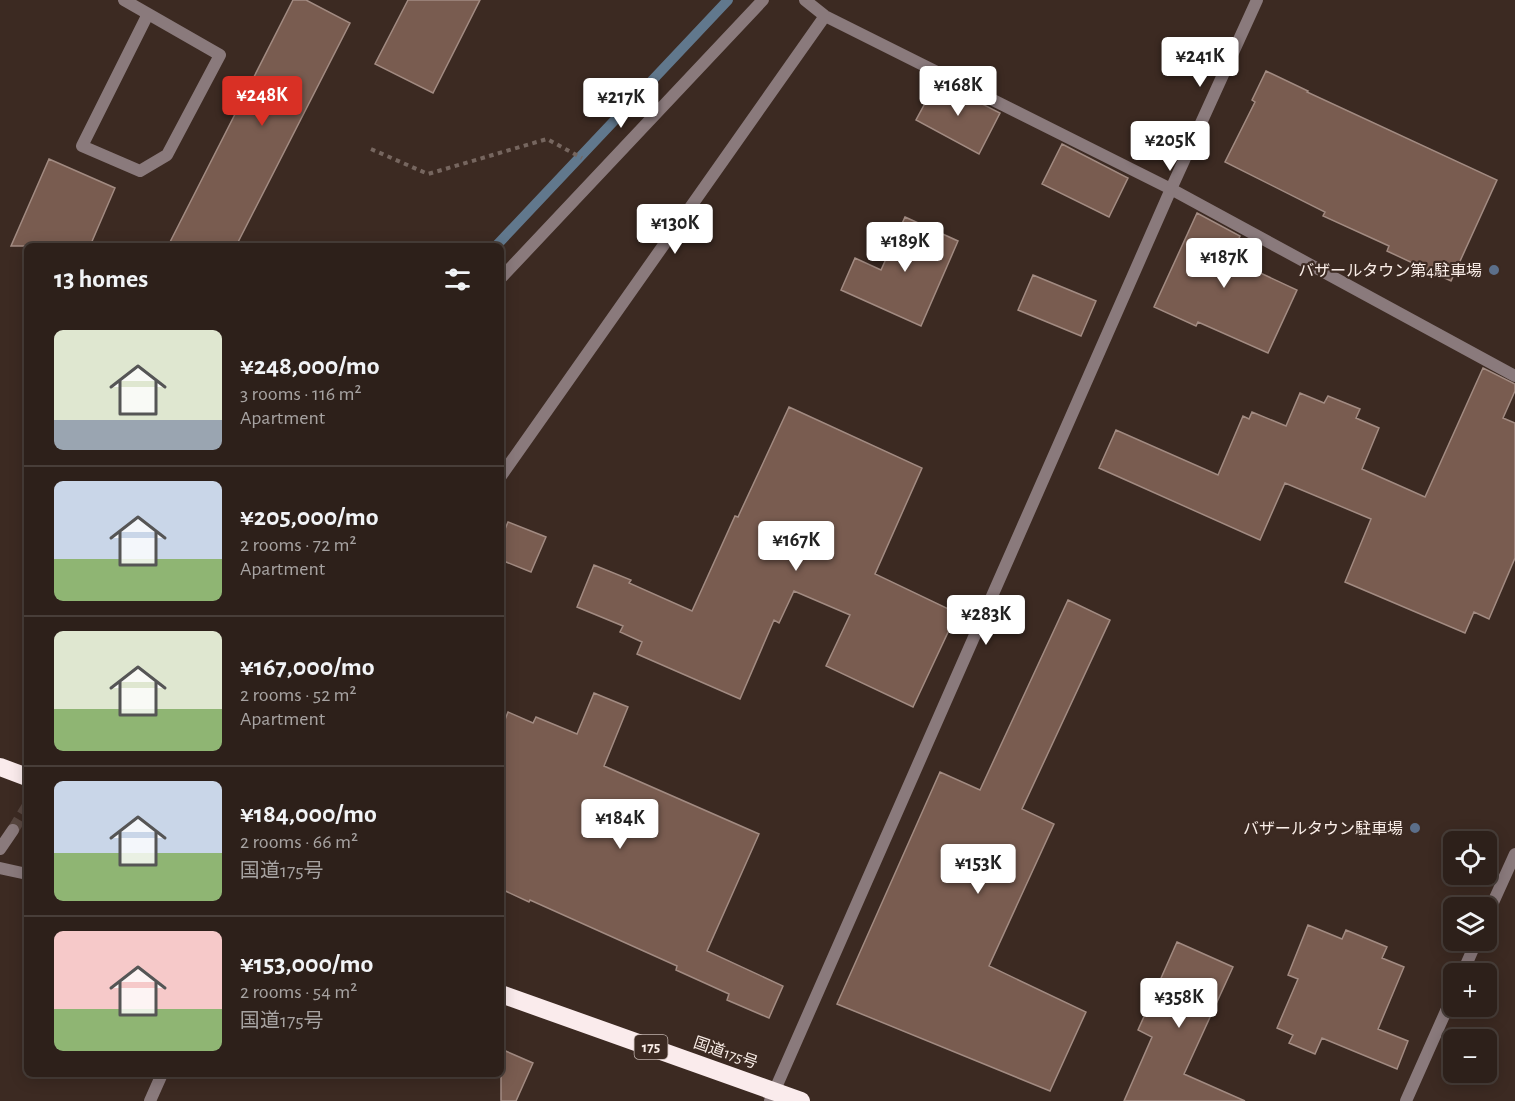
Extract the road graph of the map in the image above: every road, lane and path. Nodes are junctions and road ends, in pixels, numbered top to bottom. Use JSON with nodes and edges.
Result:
{"nodes":[{"id":1,"x":124,"y":0,"type":"edge"},
{"id":2,"x":763,"y":0,"type":"edge"},
{"id":3,"x":805,"y":0,"type":"edge"},
{"id":4,"x":1257,"y":0,"type":"edge"},
{"id":5,"x":148,"y":14,"type":"junction"},
{"id":6,"x":825,"y":16,"type":"junction"},
{"id":7,"x":371,"y":149,"type":"dead end"},
{"id":8,"x":604,"y":169,"type":"junction"},
{"id":9,"x":1170,"y":189,"type":"junction"},
{"id":10,"x":504,"y":275,"type":"edge"},
{"id":11,"x":1515,"y":376,"type":"edge"},
{"id":12,"x":504,"y":472,"type":"edge"},
{"id":13,"x":0,"y":767,"type":"edge"},
{"id":14,"x":24,"y":776,"type":"edge"},
{"id":15,"x":13,"y":830,"type":"tunnel mouth"},
{"id":16,"x":0,"y":849,"type":"edge"},
{"id":17,"x":1515,"y":854,"type":"edge"},
{"id":18,"x":0,"y":868,"type":"edge"},
{"id":19,"x":24,"y":873,"type":"edge"},
{"id":20,"x":1496,"y":897,"type":"edge"},
{"id":21,"x":504,"y":995,"type":"edge"},
{"id":22,"x":1443,"y":1017,"type":"edge"},
{"id":23,"x":161,"y":1077,"type":"edge"},
{"id":24,"x":772,"y":1095,"type":"edge"},
{"id":25,"x":150,"y":1101,"type":"edge"},
{"id":26,"x":801,"y":1101,"type":"edge"},
{"id":27,"x":1406,"y":1101,"type":"edge"}],
"edges":[{"from":1,"to":5,"type":"street"},
{"from":2,"to":8,"type":"street"},
{"from":3,"to":6,"type":"street"},
{"from":4,"to":9,"type":"street"},
{"from":5,"to":5,"type":"street"},
{"from":6,"to":9,"type":"street"},
{"from":6,"to":12,"type":"street"},
{"from":7,"to":8,"type":"path"},
{"from":8,"to":10,"type":"street"},
{"from":9,"to":11,"type":"street"},
{"from":9,"to":24,"type":"street"},
{"from":13,"to":14,"type":"highway"},
{"from":15,"to":16,"type":"street"},
{"from":17,"to":20,"type":"street"},
{"from":18,"to":19,"type":"street"},
{"from":21,"to":24,"type":"highway","name":"国道175号","number":"175"},
{"from":22,"to":27,"type":"street"},
{"from":23,"to":25,"type":"street"},
{"from":24,"to":26,"type":"highway","name":"国道175号","number":"175"}]}
